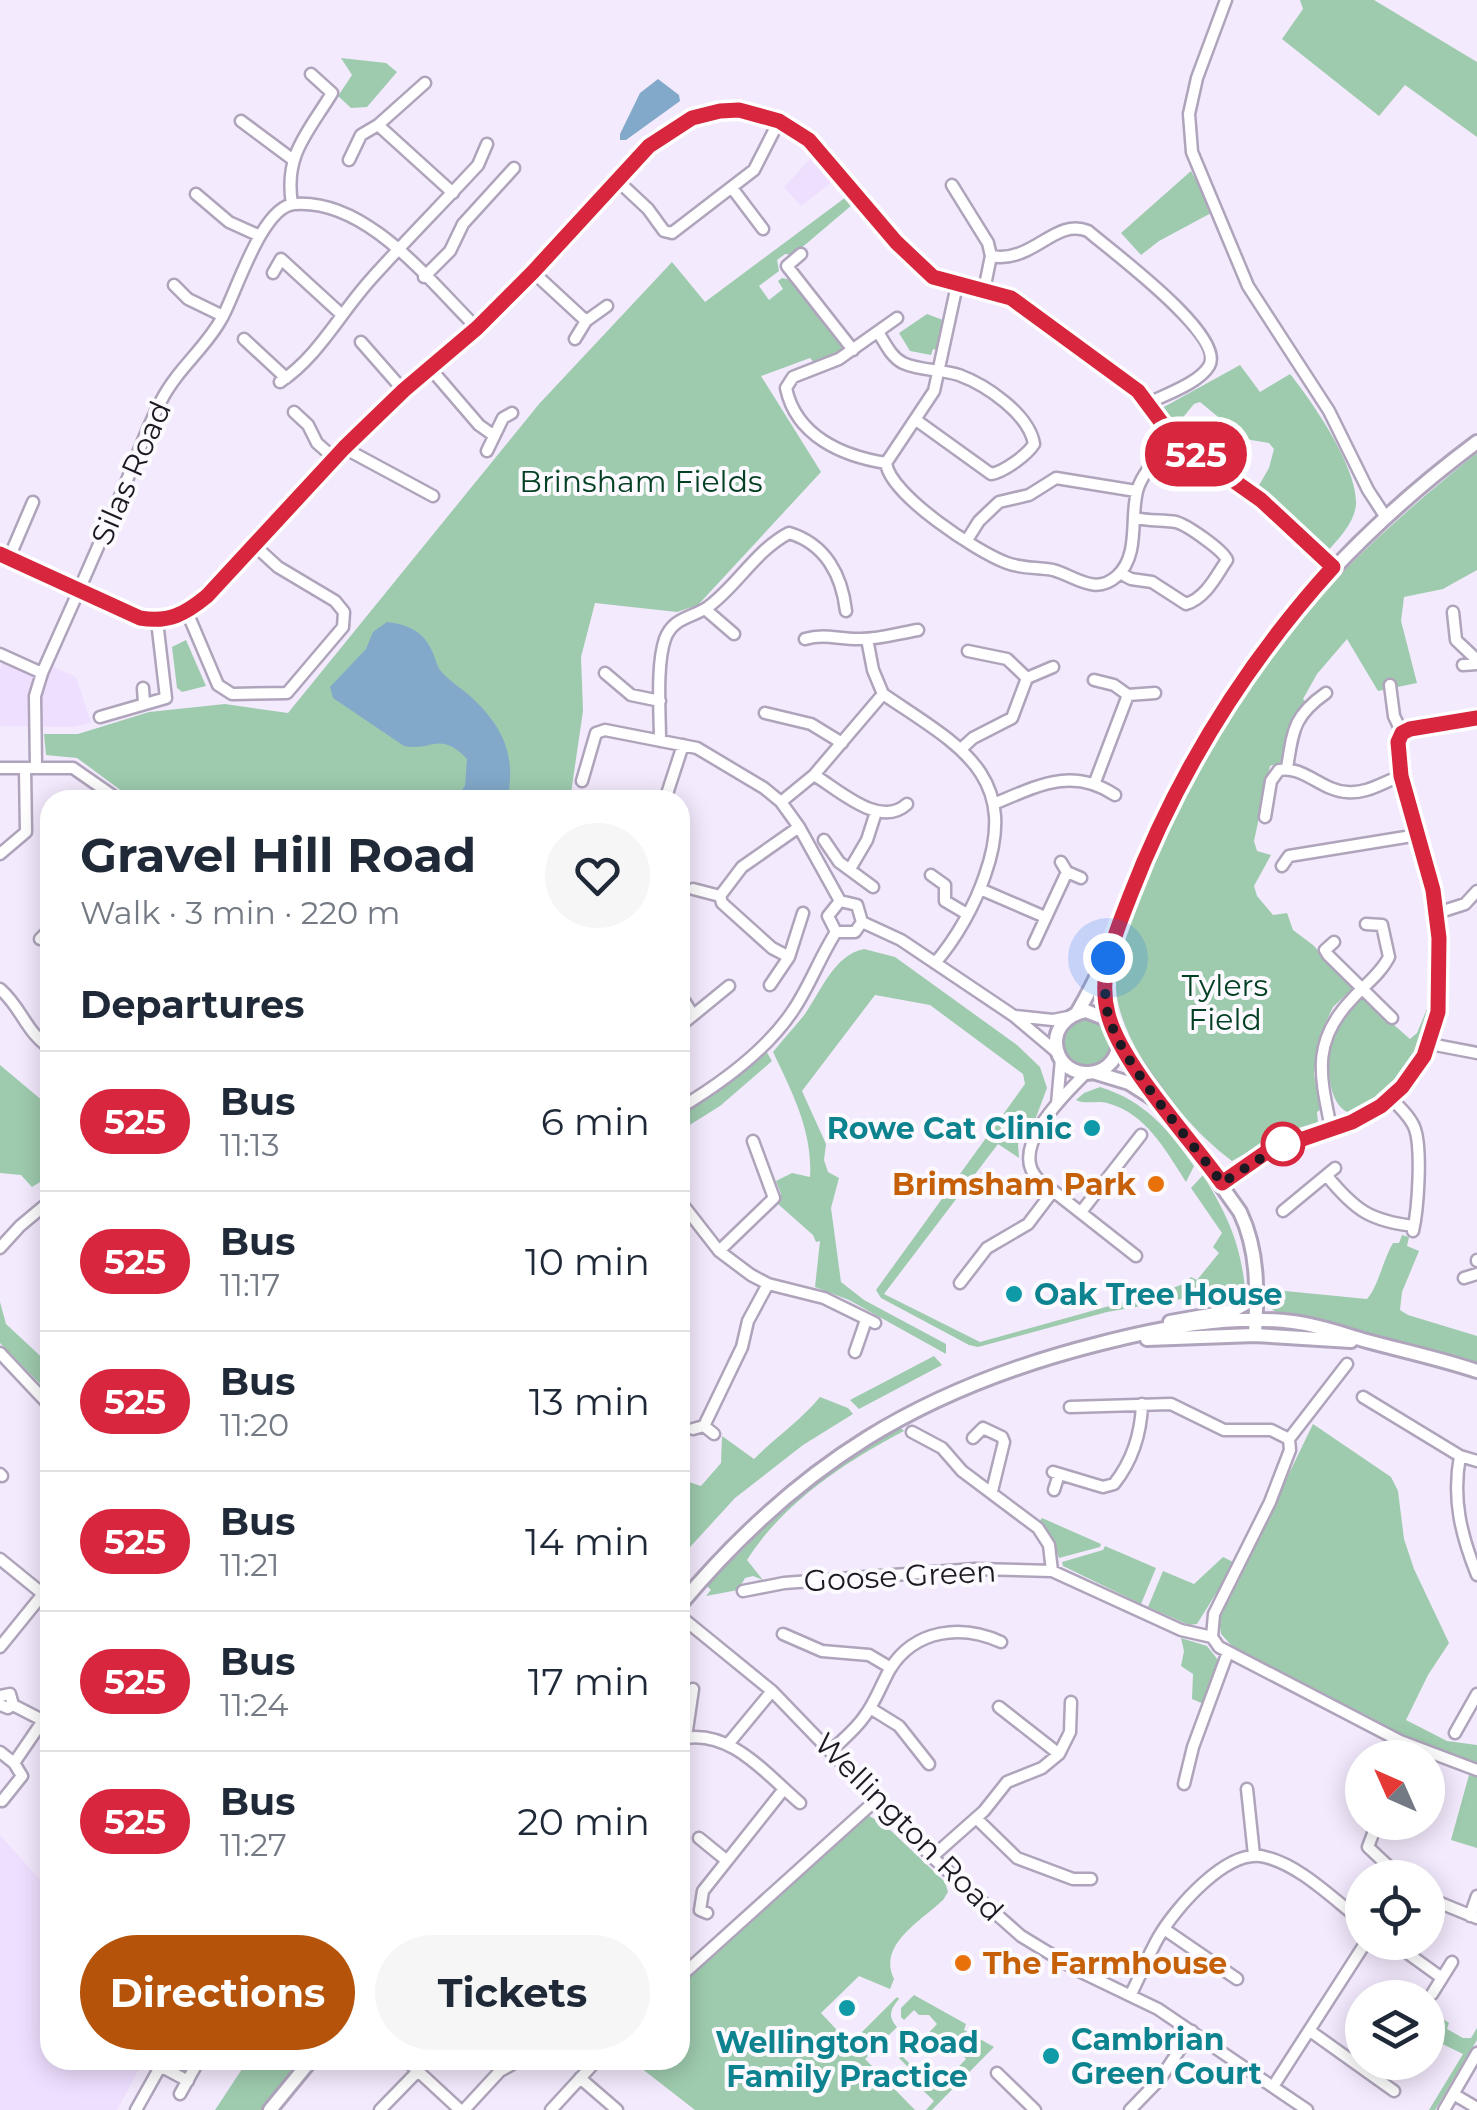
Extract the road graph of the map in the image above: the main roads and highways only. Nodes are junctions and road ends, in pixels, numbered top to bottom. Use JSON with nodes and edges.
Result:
{"nodes":[{"id":1,"x":1477,"y":442,"type":"edge"},
{"id":2,"x":1108,"y":958,"type":"junction"},
{"id":3,"x":1073,"y":1015,"type":"junction"},
{"id":4,"x":1109,"y":1020,"type":"junction"},
{"id":5,"x":1119,"y":1042,"type":"junction"},
{"id":6,"x":1090,"y":1073,"type":"junction"},
{"id":7,"x":1160,"y":1103,"type":"junction"},
{"id":8,"x":1257,"y":1297,"type":"junction"},
{"id":9,"x":1255,"y":1328,"type":"junction"},
{"id":10,"x":1154,"y":1330,"type":"junction"},
{"id":11,"x":1114,"y":1340,"type":"junction"},
{"id":12,"x":1477,"y":1372,"type":"edge"},
{"id":13,"x":690,"y":1595,"type":"edge"},
{"id":14,"x":303,"y":2070,"type":"edge"},
{"id":15,"x":270,"y":2110,"type":"edge"}],
"edges":[{"from":1,"to":2,"type":"main road"},
{"from":2,"to":3,"type":"main road"},
{"from":2,"to":4,"type":"main road"},
{"from":3,"to":4,"type":"main road"},
{"from":3,"to":6,"type":"main road"},
{"from":4,"to":5,"type":"main road"},
{"from":5,"to":6,"type":"main road"},
{"from":5,"to":7,"type":"main road"},
{"from":6,"to":7,"type":"main road"},
{"from":7,"to":8,"type":"main road"},
{"from":8,"to":9,"type":"main road"},
{"from":8,"to":10,"type":"main road"},
{"from":9,"to":10,"type":"main road"},
{"from":9,"to":11,"type":"main road"},
{"from":9,"to":12,"type":"main road"},
{"from":10,"to":11,"type":"main road"},
{"from":11,"to":13,"type":"main road"},
{"from":14,"to":15,"type":"main road"}]}
